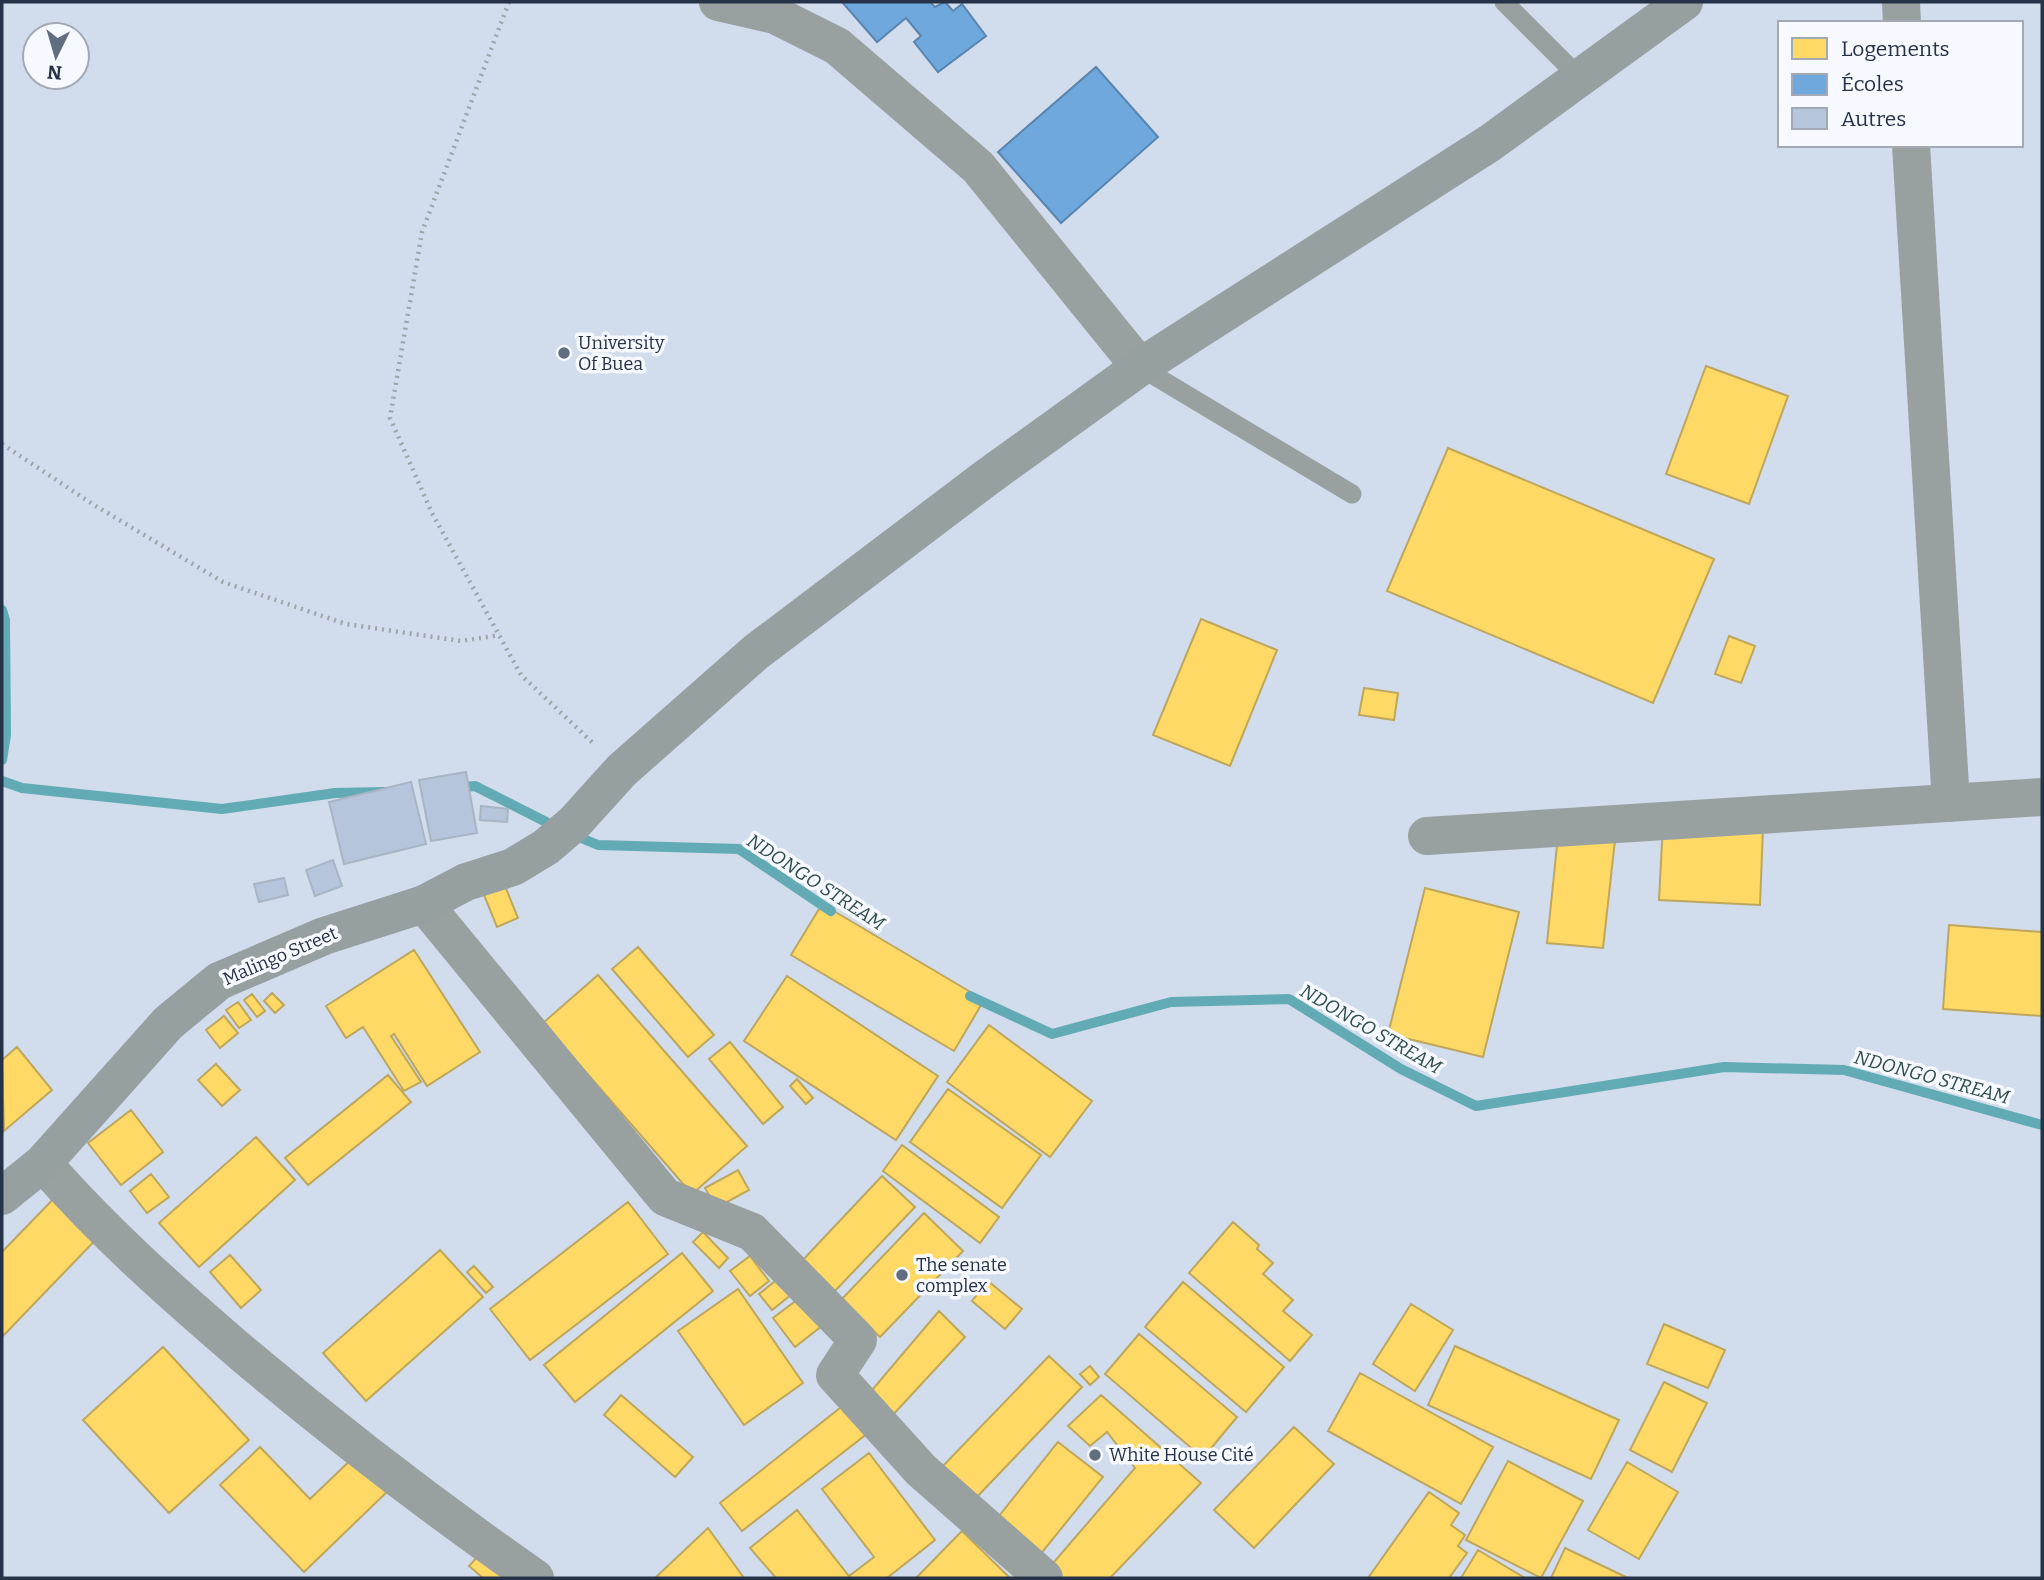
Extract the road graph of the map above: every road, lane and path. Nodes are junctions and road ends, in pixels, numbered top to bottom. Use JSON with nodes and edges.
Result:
{"nodes":[{"id":1,"x":509,"y":2,"type":"edge"},
{"id":2,"x":718,"y":2,"type":"edge"},
{"id":3,"x":1504,"y":2,"type":"edge"},
{"id":4,"x":1684,"y":2,"type":"edge"},
{"id":5,"x":1901,"y":2,"type":"edge"},
{"id":6,"x":777,"y":8,"type":"edge"},
{"id":7,"x":1902,"y":21,"type":"edge"},
{"id":8,"x":1580,"y":78,"type":"junction"},
{"id":9,"x":1911,"y":147,"type":"edge"},
{"id":10,"x":1140,"y":367,"type":"junction"},
{"id":11,"x":2,"y":444,"type":"edge"},
{"id":12,"x":1352,"y":494,"type":"dead end"},
{"id":13,"x":500,"y":635,"type":"junction"},
{"id":14,"x":622,"y":770,"type":"junction"},
{"id":15,"x":2042,"y":797,"type":"edge"},
{"id":16,"x":1951,"y":803,"type":"junction"},
{"id":17,"x":1427,"y":836,"type":"dead end"},
{"id":18,"x":424,"y":904,"type":"junction"},
{"id":19,"x":43,"y":1163,"type":"junction"},
{"id":20,"x":2,"y":1196,"type":"edge"},
{"id":21,"x":535,"y":1578,"type":"edge"},
{"id":22,"x":1044,"y":1578,"type":"edge"}],
"edges":[{"from":1,"to":13,"type":"path"},
{"from":2,"to":6,"type":"street"},
{"from":3,"to":8,"type":"lane"},
{"from":4,"to":8,"type":"street","name":"Malingo Street"},
{"from":5,"to":7,"type":"street"},
{"from":6,"to":10,"type":"street"},
{"from":8,"to":10,"type":"street","name":"Malingo Street"},
{"from":9,"to":16,"type":"street"},
{"from":10,"to":12,"type":"lane"},
{"from":10,"to":14,"type":"street","name":"Malingo Street"},
{"from":11,"to":13,"type":"path"},
{"from":13,"to":14,"type":"path"},
{"from":14,"to":18,"type":"street","name":"Malingo Street"},
{"from":15,"to":16,"type":"street"},
{"from":16,"to":17,"type":"street"},
{"from":18,"to":19,"type":"street","name":"Malingo Street"},
{"from":18,"to":22,"type":"street"},
{"from":19,"to":20,"type":"street","name":"Malingo Street"},
{"from":19,"to":21,"type":"street"}]}
